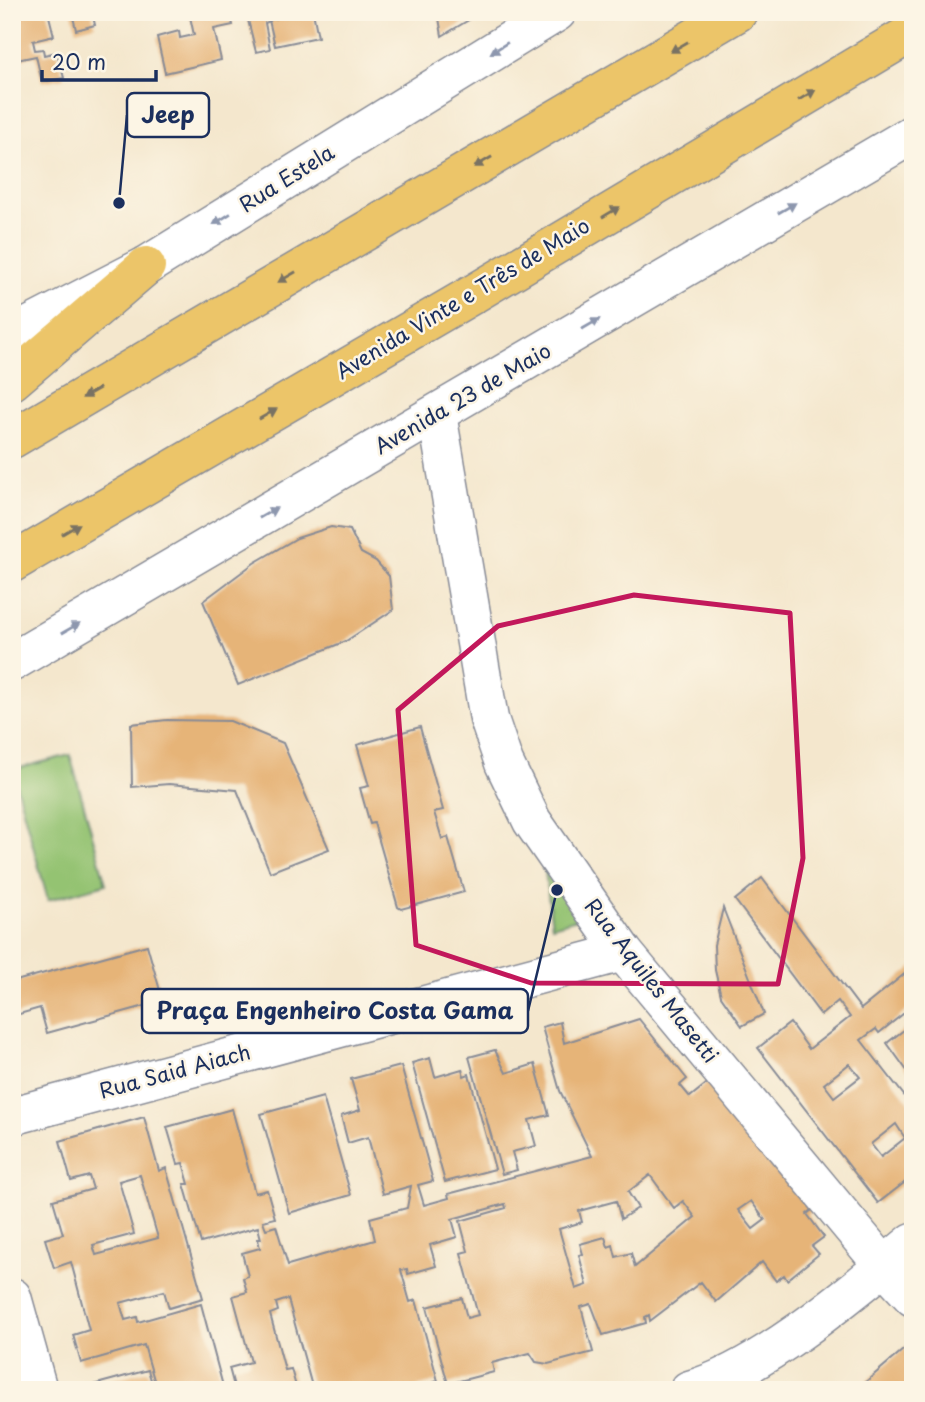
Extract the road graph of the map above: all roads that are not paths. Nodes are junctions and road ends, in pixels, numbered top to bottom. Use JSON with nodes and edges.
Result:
{"nodes":[{"id":1,"x":557,"y":12,"type":"edge"},
{"id":2,"x":738,"y":12,"type":"edge"},
{"id":3,"x":913,"y":32,"type":"edge"},
{"id":4,"x":913,"y":134,"type":"edge"},
{"id":5,"x":146,"y":266,"type":"junction"},
{"id":6,"x":12,"y":335,"type":"edge"},
{"id":7,"x":12,"y":381,"type":"edge"},
{"id":8,"x":436,"y":414,"type":"junction"},
{"id":9,"x":12,"y":439,"type":"edge"},
{"id":10,"x":12,"y":564,"type":"edge"},
{"id":11,"x":12,"y":662,"type":"edge"},
{"id":12,"x":623,"y":952,"type":"junction"},
{"id":13,"x":12,"y":1116,"type":"edge"},
{"id":14,"x":913,"y":1242,"type":"edge"},
{"id":15,"x":884,"y":1266,"type":"junction"},
{"id":16,"x":12,"y":1297,"type":"edge"},
{"id":17,"x":913,"y":1297,"type":"edge"},
{"id":18,"x":38,"y":1390,"type":"edge"},
{"id":19,"x":689,"y":1390,"type":"edge"}],
"edges":[{"from":1,"to":5,"type":"street","name":"Rua Estela","one_way":true},
{"from":2,"to":9,"type":"highway","one_way":true},
{"from":10,"to":3,"type":"highway","name":"Avenida Vinte e Três de Maio","one_way":true},
{"from":8,"to":4,"type":"street","name":"Avenida 23 de Maio","one_way":true},
{"from":5,"to":6,"type":"street","name":"Rua Estela"},
{"from":5,"to":7,"type":"highway"},
{"from":11,"to":8,"type":"street","name":"Avenida 23 de Maio","one_way":true},
{"from":8,"to":12,"type":"street","name":"Rua Aquiles Masetti"},
{"from":12,"to":13,"type":"street","name":"Rua Said Aiach"},
{"from":12,"to":15,"type":"street","name":"Rua Aquiles Masetti"},
{"from":14,"to":15,"type":"street"},
{"from":15,"to":17,"type":"street","name":"Rua Aquiles Masetti"},
{"from":15,"to":19,"type":"street"},
{"from":16,"to":18,"type":"street"}]}
